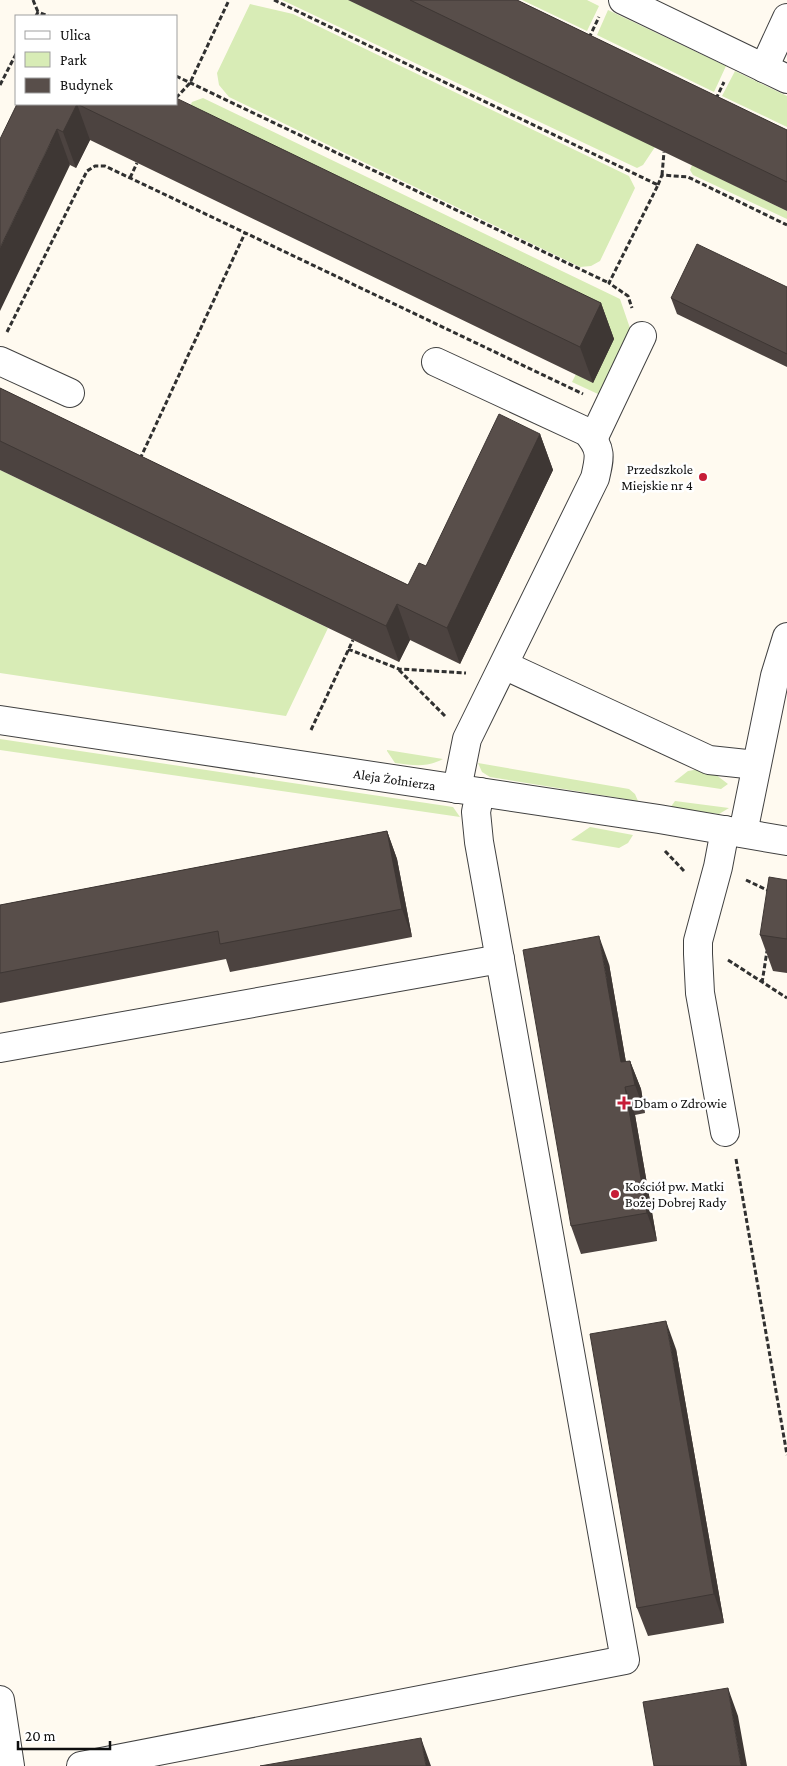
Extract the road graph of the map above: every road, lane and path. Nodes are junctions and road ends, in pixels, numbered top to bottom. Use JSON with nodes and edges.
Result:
{"nodes":[{"id":1,"x":33,"y":0,"type":"edge"},
{"id":2,"x":230,"y":0,"type":"edge"},
{"id":3,"x":274,"y":0,"type":"edge"},
{"id":4,"x":623,"y":0,"type":"edge"},
{"id":5,"x":38,"y":12,"type":"junction"},
{"id":6,"x":36,"y":15,"type":"edge"},
{"id":7,"x":46,"y":15,"type":"edge"},
{"id":8,"x":600,"y":16,"type":"dead end"},
{"id":9,"x":787,"y":18,"type":"edge"},
{"id":10,"x":579,"y":35,"type":"edge"},
{"id":11,"x":588,"y":39,"type":"junction"},
{"id":12,"x":597,"y":43,"type":"edge"},
{"id":13,"x":15,"y":56,"type":"edge"},
{"id":14,"x":775,"y":73,"type":"edge"},
{"id":15,"x":178,"y":77,"type":"edge"},
{"id":16,"x":190,"y":82,"type":"junction"},
{"id":17,"x":0,"y":85,"type":"edge"},
{"id":18,"x":178,"y":96,"type":"edge"},
{"id":19,"x":708,"y":96,"type":"edge"},
{"id":20,"x":724,"y":104,"type":"edge"},
{"id":21,"x":664,"y":152,"type":"edge"},
{"id":22,"x":137,"y":163,"type":"edge"},
{"id":23,"x":662,"y":175,"type":"junction"},
{"id":24,"x":130,"y":178,"type":"junction"},
{"id":25,"x":658,"y":185,"type":"junction"},
{"id":26,"x":787,"y":225,"type":"edge"},
{"id":27,"x":245,"y":233,"type":"junction"},
{"id":28,"x":609,"y":283,"type":"junction"},
{"id":29,"x":642,"y":336,"type":"joint"},
{"id":30,"x":2,"y":348,"type":"edge"},
{"id":31,"x":436,"y":362,"type":"dead end"},
{"id":32,"x":70,"y":393,"type":"dead end"},
{"id":33,"x":608,"y":406,"type":"junction"},
{"id":34,"x":593,"y":439,"type":"junction"},
{"id":35,"x":139,"y":462,"type":"edge"},
{"id":36,"x":787,"y":637,"type":"edge"},
{"id":37,"x":353,"y":640,"type":"edge"},
{"id":38,"x":348,"y":649,"type":"junction"},
{"id":39,"x":504,"y":665,"type":"junction"},
{"id":40,"x":399,"y":669,"type":"junction"},
{"id":41,"x":474,"y":674,"type":"dead end"},
{"id":42,"x":0,"y":720,"type":"edge"},
{"id":43,"x":451,"y":722,"type":"dead end"},
{"id":44,"x":311,"y":730,"type":"dead end"},
{"id":45,"x":756,"y":766,"type":"junction"},
{"id":46,"x":468,"y":790,"type":"junction"},
{"id":47,"x":734,"y":832,"type":"junction"},
{"id":48,"x":787,"y":841,"type":"edge"},
{"id":49,"x":698,"y":941,"type":"junction"},
{"id":50,"x":768,"y":947,"type":"edge"},
{"id":51,"x":500,"y":959,"type":"junction"},
{"id":52,"x":762,"y":983,"type":"junction"},
{"id":53,"x":787,"y":998,"type":"edge"},
{"id":54,"x":0,"y":1048,"type":"edge"},
{"id":55,"x":730,"y":1143,"type":"joint"},
{"id":56,"x":787,"y":1455,"type":"edge"},
{"id":57,"x":0,"y":1700,"type":"edge"},
{"id":58,"x":10,"y":1766,"type":"edge"},
{"id":59,"x":81,"y":1766,"type":"edge"}],
"edges":[{"from":1,"to":5,"type":"path"},
{"from":2,"to":16,"type":"path"},
{"from":3,"to":25,"type":"path"},
{"from":4,"to":14,"type":"street"},
{"from":5,"to":6,"type":"path"},
{"from":5,"to":7,"type":"path"},
{"from":8,"to":11,"type":"path"},
{"from":9,"to":14,"type":"street"},
{"from":10,"to":11,"type":"path"},
{"from":11,"to":12,"type":"path"},
{"from":13,"to":17,"type":"path"},
{"from":15,"to":16,"type":"path"},
{"from":16,"to":18,"type":"path"},
{"from":16,"to":28,"type":"path"},
{"from":19,"to":20,"type":"path"},
{"from":21,"to":23,"type":"path"},
{"from":22,"to":24,"type":"path"},
{"from":23,"to":25,"type":"path"},
{"from":23,"to":26,"type":"path"},
{"from":24,"to":27,"type":"path"},
{"from":24,"to":30,"type":"path"},
{"from":25,"to":28,"type":"path"},
{"from":27,"to":33,"type":"path"},
{"from":27,"to":35,"type":"path"},
{"from":28,"to":29,"type":"path"},
{"from":29,"to":33,"type":"street"},
{"from":30,"to":32,"type":"street"},
{"from":31,"to":34,"type":"street"},
{"from":33,"to":34,"type":"street"},
{"from":34,"to":39,"type":"street"},
{"from":36,"to":45,"type":"street"},
{"from":37,"to":38,"type":"path"},
{"from":38,"to":40,"type":"path"},
{"from":38,"to":44,"type":"path"},
{"from":39,"to":45,"type":"street"},
{"from":39,"to":46,"type":"street"},
{"from":40,"to":41,"type":"path"},
{"from":40,"to":43,"type":"path"},
{"from":42,"to":46,"type":"street","name":"Aleja Żołnierza"},
{"from":45,"to":47,"type":"street"},
{"from":46,"to":47,"type":"street","name":"Aleja Żołnierza"},
{"from":46,"to":51,"type":"street"},
{"from":47,"to":48,"type":"street","name":"Aleja Żołnierza"},
{"from":47,"to":49,"type":"street"},
{"from":49,"to":52,"type":"path"},
{"from":49,"to":55,"type":"street"},
{"from":50,"to":52,"type":"path"},
{"from":51,"to":54,"type":"street"},
{"from":51,"to":59,"type":"street"},
{"from":52,"to":53,"type":"path"},
{"from":55,"to":56,"type":"path"},
{"from":57,"to":58,"type":"street"}]}
